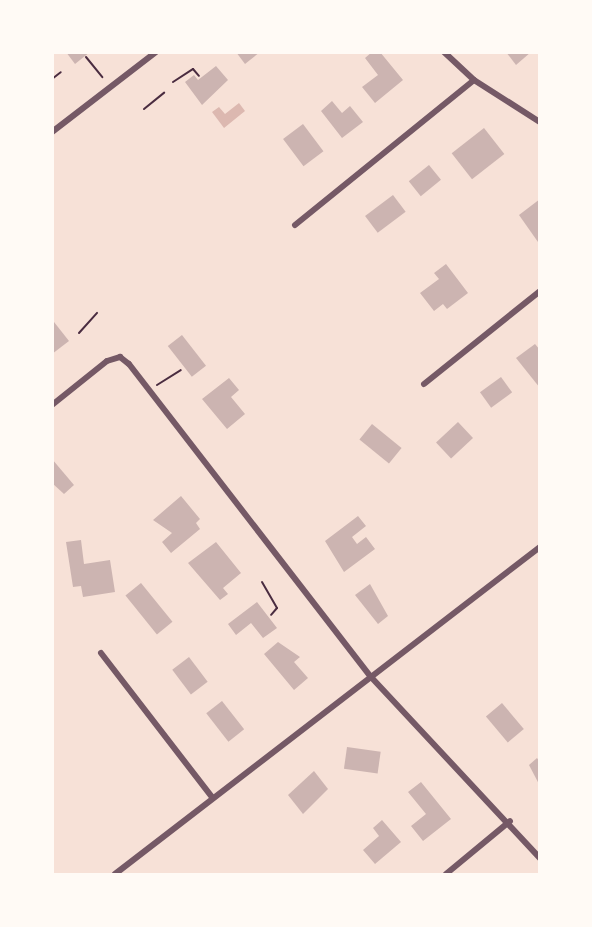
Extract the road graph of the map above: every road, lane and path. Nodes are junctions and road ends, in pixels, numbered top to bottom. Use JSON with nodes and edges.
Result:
{"nodes":[{"id":1,"x":156,"y":52,"type":"edge"},
{"id":2,"x":444,"y":52,"type":"edge"},
{"id":3,"x":86,"y":57,"type":"dead end"},
{"id":4,"x":61,"y":72,"type":"dead end"},
{"id":5,"x":199,"y":76,"type":"dead end"},
{"id":6,"x":102,"y":77,"type":"dead end"},
{"id":7,"x":52,"y":79,"type":"edge"},
{"id":8,"x":474,"y":80,"type":"junction"},
{"id":9,"x":173,"y":82,"type":"dead end"},
{"id":10,"x":164,"y":93,"type":"dead end"},
{"id":11,"x":144,"y":109,"type":"dead end"},
{"id":12,"x":540,"y":122,"type":"edge"},
{"id":13,"x":52,"y":132,"type":"edge"},
{"id":14,"x":295,"y":225,"type":"dead end"},
{"id":15,"x":540,"y":291,"type":"edge"},
{"id":16,"x":97,"y":313,"type":"dead end"},
{"id":17,"x":79,"y":333,"type":"dead end"},
{"id":18,"x":181,"y":370,"type":"dead end"},
{"id":19,"x":424,"y":384,"type":"dead end"},
{"id":20,"x":156,"y":385,"type":"dead end"},
{"id":21,"x":52,"y":405,"type":"edge"},
{"id":22,"x":540,"y":547,"type":"edge"},
{"id":23,"x":262,"y":582,"type":"dead end"},
{"id":24,"x":271,"y":615,"type":"dead end"},
{"id":25,"x":101,"y":653,"type":"dead end"},
{"id":26,"x":371,"y":677,"type":"junction"},
{"id":27,"x":212,"y":797,"type":"junction"},
{"id":28,"x":510,"y":821,"type":"junction"},
{"id":29,"x":540,"y":858,"type":"edge"},
{"id":30,"x":115,"y":874,"type":"edge"},
{"id":31,"x":446,"y":874,"type":"edge"}],
"edges":[{"from":1,"to":13,"type":"street"},
{"from":2,"to":8,"type":"street"},
{"from":3,"to":6,"type":"path"},
{"from":4,"to":7,"type":"path"},
{"from":5,"to":9,"type":"path"},
{"from":8,"to":12,"type":"street"},
{"from":8,"to":14,"type":"street"},
{"from":10,"to":11,"type":"path"},
{"from":15,"to":19,"type":"street"},
{"from":16,"to":17,"type":"path"},
{"from":18,"to":20,"type":"path"},
{"from":21,"to":26,"type":"street"},
{"from":22,"to":26,"type":"street"},
{"from":23,"to":24,"type":"path"},
{"from":25,"to":27,"type":"street"},
{"from":26,"to":27,"type":"street"},
{"from":26,"to":28,"type":"street"},
{"from":27,"to":30,"type":"street"},
{"from":28,"to":29,"type":"street"},
{"from":28,"to":31,"type":"street"}]}
